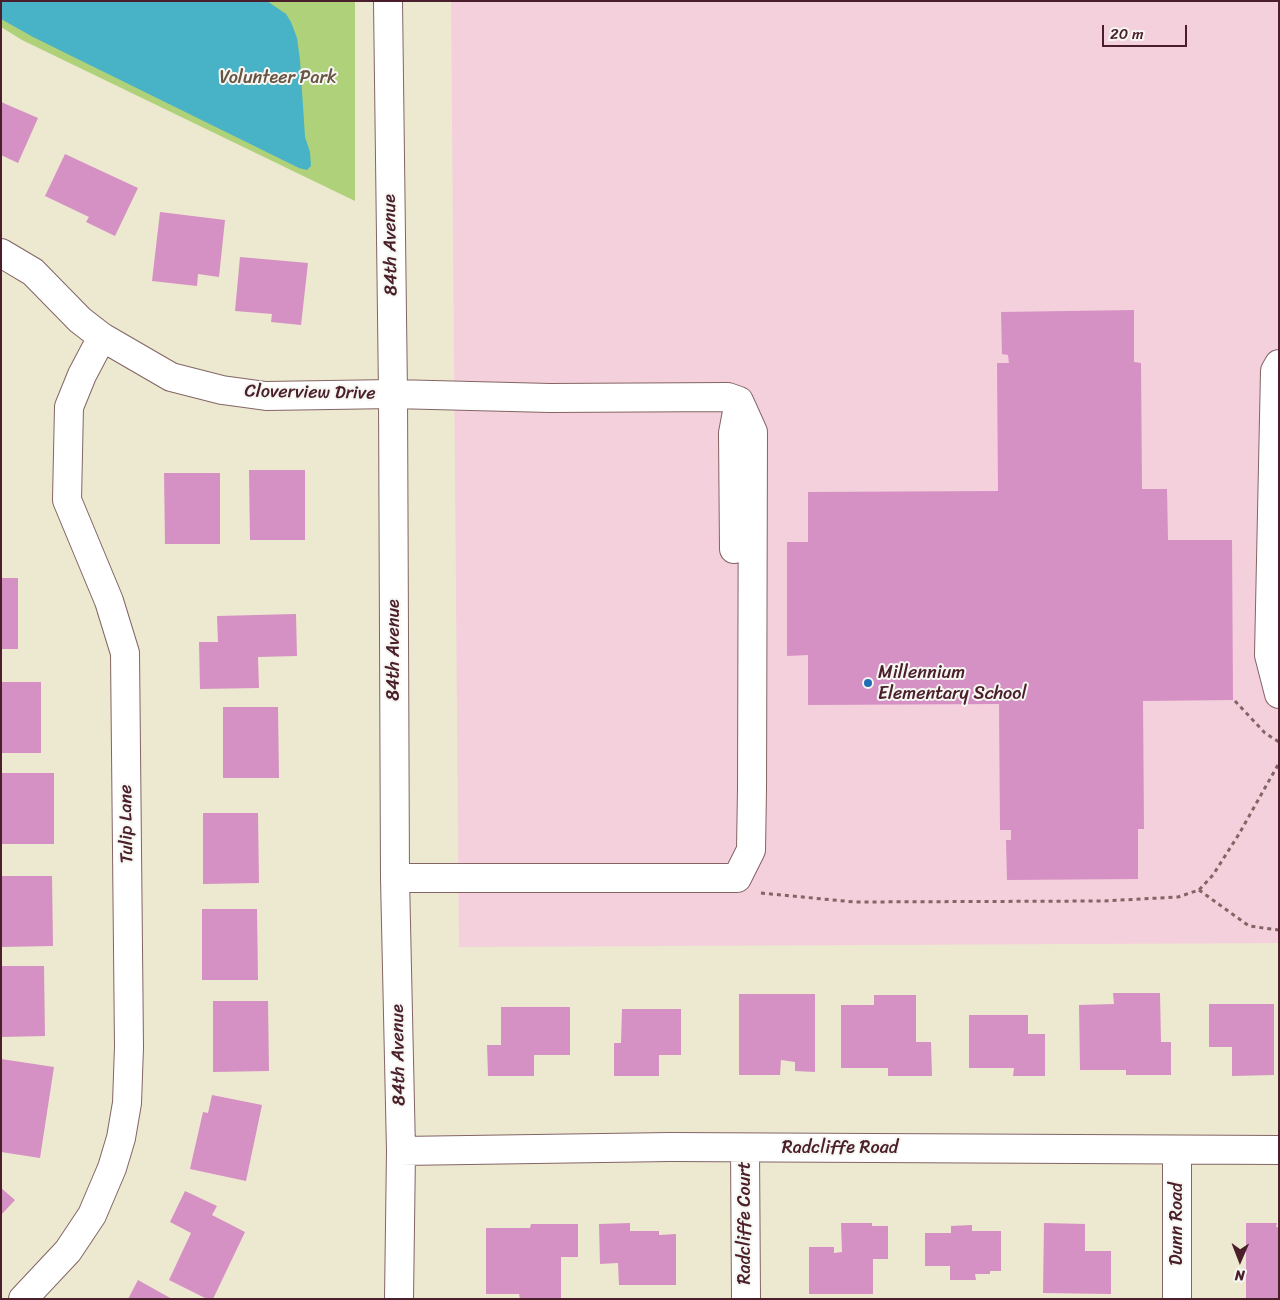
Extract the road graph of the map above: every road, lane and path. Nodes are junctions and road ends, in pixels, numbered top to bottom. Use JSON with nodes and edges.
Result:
{"nodes":[{"id":1,"x":388,"y":1,"type":"edge"},
{"id":2,"x":1,"y":253,"type":"edge"},
{"id":3,"x":102,"y":337,"type":"junction"},
{"id":4,"x":1279,"y":364,"type":"edge"},
{"id":5,"x":393,"y":394,"type":"junction"},
{"id":6,"x":1279,"y":694,"type":"edge"},
{"id":7,"x":1235,"y":701,"type":"dead end"},
{"id":8,"x":1279,"y":742,"type":"edge"},
{"id":9,"x":1279,"y":763,"type":"edge"},
{"id":10,"x":395,"y":878,"type":"junction"},
{"id":11,"x":748,"y":885,"type":"junction"},
{"id":12,"x":1199,"y":890,"type":"junction"},
{"id":13,"x":1279,"y":930,"type":"edge"},
{"id":14,"x":745,"y":1148,"type":"junction"},
{"id":15,"x":1177,"y":1150,"type":"junction"},
{"id":16,"x":1279,"y":1150,"type":"edge"},
{"id":17,"x":401,"y":1152,"type":"junction"},
{"id":18,"x":23,"y":1299,"type":"edge"},
{"id":19,"x":399,"y":1299,"type":"edge"},
{"id":20,"x":746,"y":1299,"type":"edge"},
{"id":21,"x":1177,"y":1299,"type":"edge"}],
"edges":[{"from":1,"to":5,"type":"street","name":"84th Avenue"},
{"from":2,"to":3,"type":"street","name":"Cloverview Drive"},
{"from":3,"to":5,"type":"street","name":"Cloverview Drive"},
{"from":3,"to":18,"type":"street","name":"Tulip Lane"},
{"from":4,"to":6,"type":"street"},
{"from":5,"to":10,"type":"street","name":"84th Avenue"},
{"from":5,"to":11,"type":"street","name":"Cloverview Drive"},
{"from":7,"to":8,"type":"path"},
{"from":9,"to":12,"type":"path"},
{"from":10,"to":11,"type":"street"},
{"from":10,"to":17,"type":"street","name":"84th Avenue"},
{"from":11,"to":12,"type":"path"},
{"from":12,"to":13,"type":"path"},
{"from":14,"to":15,"type":"street","name":"Radcliffe Road"},
{"from":14,"to":17,"type":"street","name":"Radcliffe Road"},
{"from":14,"to":20,"type":"street","name":"Radcliffe Court"},
{"from":15,"to":16,"type":"street","name":"Radcliffe Road"},
{"from":15,"to":21,"type":"street","name":"Dunn Road"},
{"from":17,"to":19,"type":"street","name":"84th Avenue"}]}
